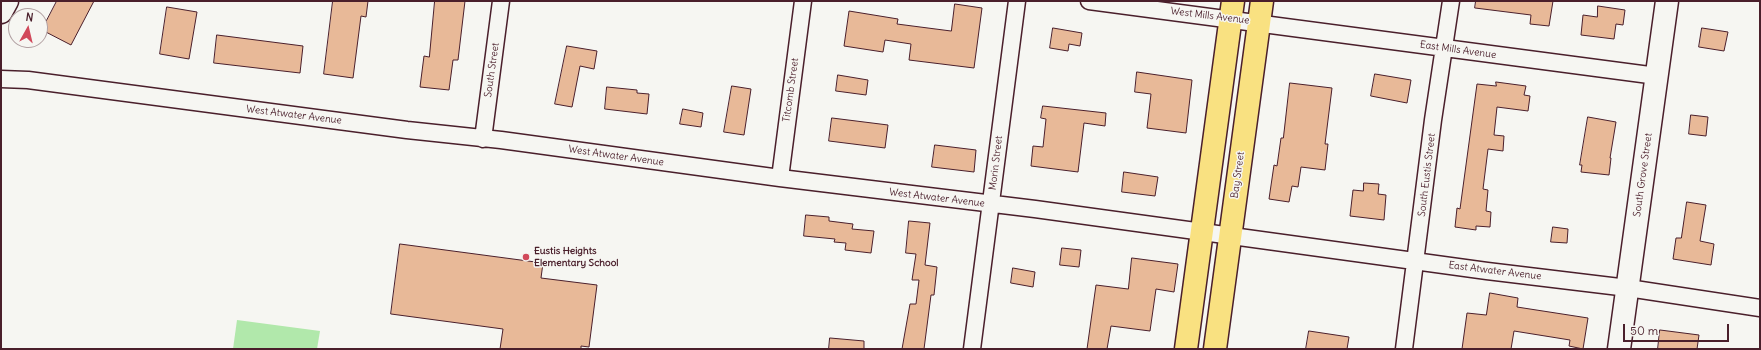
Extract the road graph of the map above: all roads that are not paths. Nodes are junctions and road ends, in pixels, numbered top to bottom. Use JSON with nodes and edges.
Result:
{"nodes":[{"id":1,"x":7,"y":1,"type":"edge"},
{"id":2,"x":501,"y":1,"type":"edge"},
{"id":3,"x":803,"y":1,"type":"edge"},
{"id":4,"x":1017,"y":1,"type":"edge"},
{"id":5,"x":1089,"y":1,"type":"edge"},
{"id":6,"x":1262,"y":1,"type":"edge"},
{"id":7,"x":1451,"y":1,"type":"edge"},
{"id":8,"x":1667,"y":1,"type":"edge"},
{"id":9,"x":1232,"y":10,"type":"edge"},
{"id":10,"x":1,"y":12,"type":"edge"},
{"id":11,"x":1259,"y":22,"type":"junction"},
{"id":12,"x":1444,"y":49,"type":"junction"},
{"id":13,"x":1657,"y":76,"type":"junction"},
{"id":14,"x":1,"y":79,"type":"edge"},
{"id":15,"x":483,"y":139,"type":"junction"},
{"id":16,"x":780,"y":178,"type":"junction"},
{"id":17,"x":991,"y":205,"type":"junction"},
{"id":18,"x":1202,"y":231,"type":"junction"},
{"id":19,"x":1230,"y":235,"type":"junction"},
{"id":20,"x":1416,"y":260,"type":"junction"},
{"id":21,"x":1628,"y":288,"type":"junction"},
{"id":22,"x":1760,"y":308,"type":"edge"},
{"id":23,"x":972,"y":349,"type":"edge"},
{"id":24,"x":1186,"y":349,"type":"edge"},
{"id":25,"x":1215,"y":349,"type":"edge"},
{"id":26,"x":1404,"y":349,"type":"edge"},
{"id":27,"x":1619,"y":349,"type":"edge"}],
"edges":[{"from":1,"to":10,"type":"street"},
{"from":2,"to":15,"type":"street","name":"South Street"},
{"from":3,"to":16,"type":"street","name":"Titcomb Street"},
{"from":4,"to":17,"type":"street","name":"Morin Street"},
{"from":5,"to":9,"type":"street","name":"West Mills Avenue"},
{"from":6,"to":11,"type":"main road","name":"Bay Street"},
{"from":7,"to":12,"type":"street","name":"South Eustis Street"},
{"from":8,"to":13,"type":"street","name":"South Grove Street"},
{"from":9,"to":11,"type":"street","name":"West Mills Avenue"},
{"from":9,"to":18,"type":"main road"},
{"from":11,"to":12,"type":"street","name":"East Mills Avenue"},
{"from":11,"to":19,"type":"main road","name":"Bay Street"},
{"from":12,"to":13,"type":"street","name":"East Mills Avenue"},
{"from":12,"to":20,"type":"street","name":"South Eustis Street"},
{"from":13,"to":21,"type":"street","name":"South Grove Street"},
{"from":14,"to":15,"type":"street","name":"West Atwater Avenue"},
{"from":15,"to":16,"type":"street","name":"West Atwater Avenue"},
{"from":16,"to":17,"type":"street","name":"West Atwater Avenue"},
{"from":17,"to":18,"type":"street","name":"West Atwater Avenue"},
{"from":17,"to":23,"type":"street","name":"Morin Street"},
{"from":18,"to":19,"type":"street","name":"West Atwater Avenue"},
{"from":18,"to":24,"type":"main road"},
{"from":19,"to":20,"type":"street","name":"East Atwater Avenue"},
{"from":19,"to":25,"type":"main road","name":"Bay Street"},
{"from":20,"to":21,"type":"street","name":"East Atwater Avenue"},
{"from":20,"to":26,"type":"street","name":"South Eustis Street"},
{"from":21,"to":22,"type":"street","name":"East Atwater Avenue"},
{"from":21,"to":27,"type":"street","name":"South Grove Street"}]}
